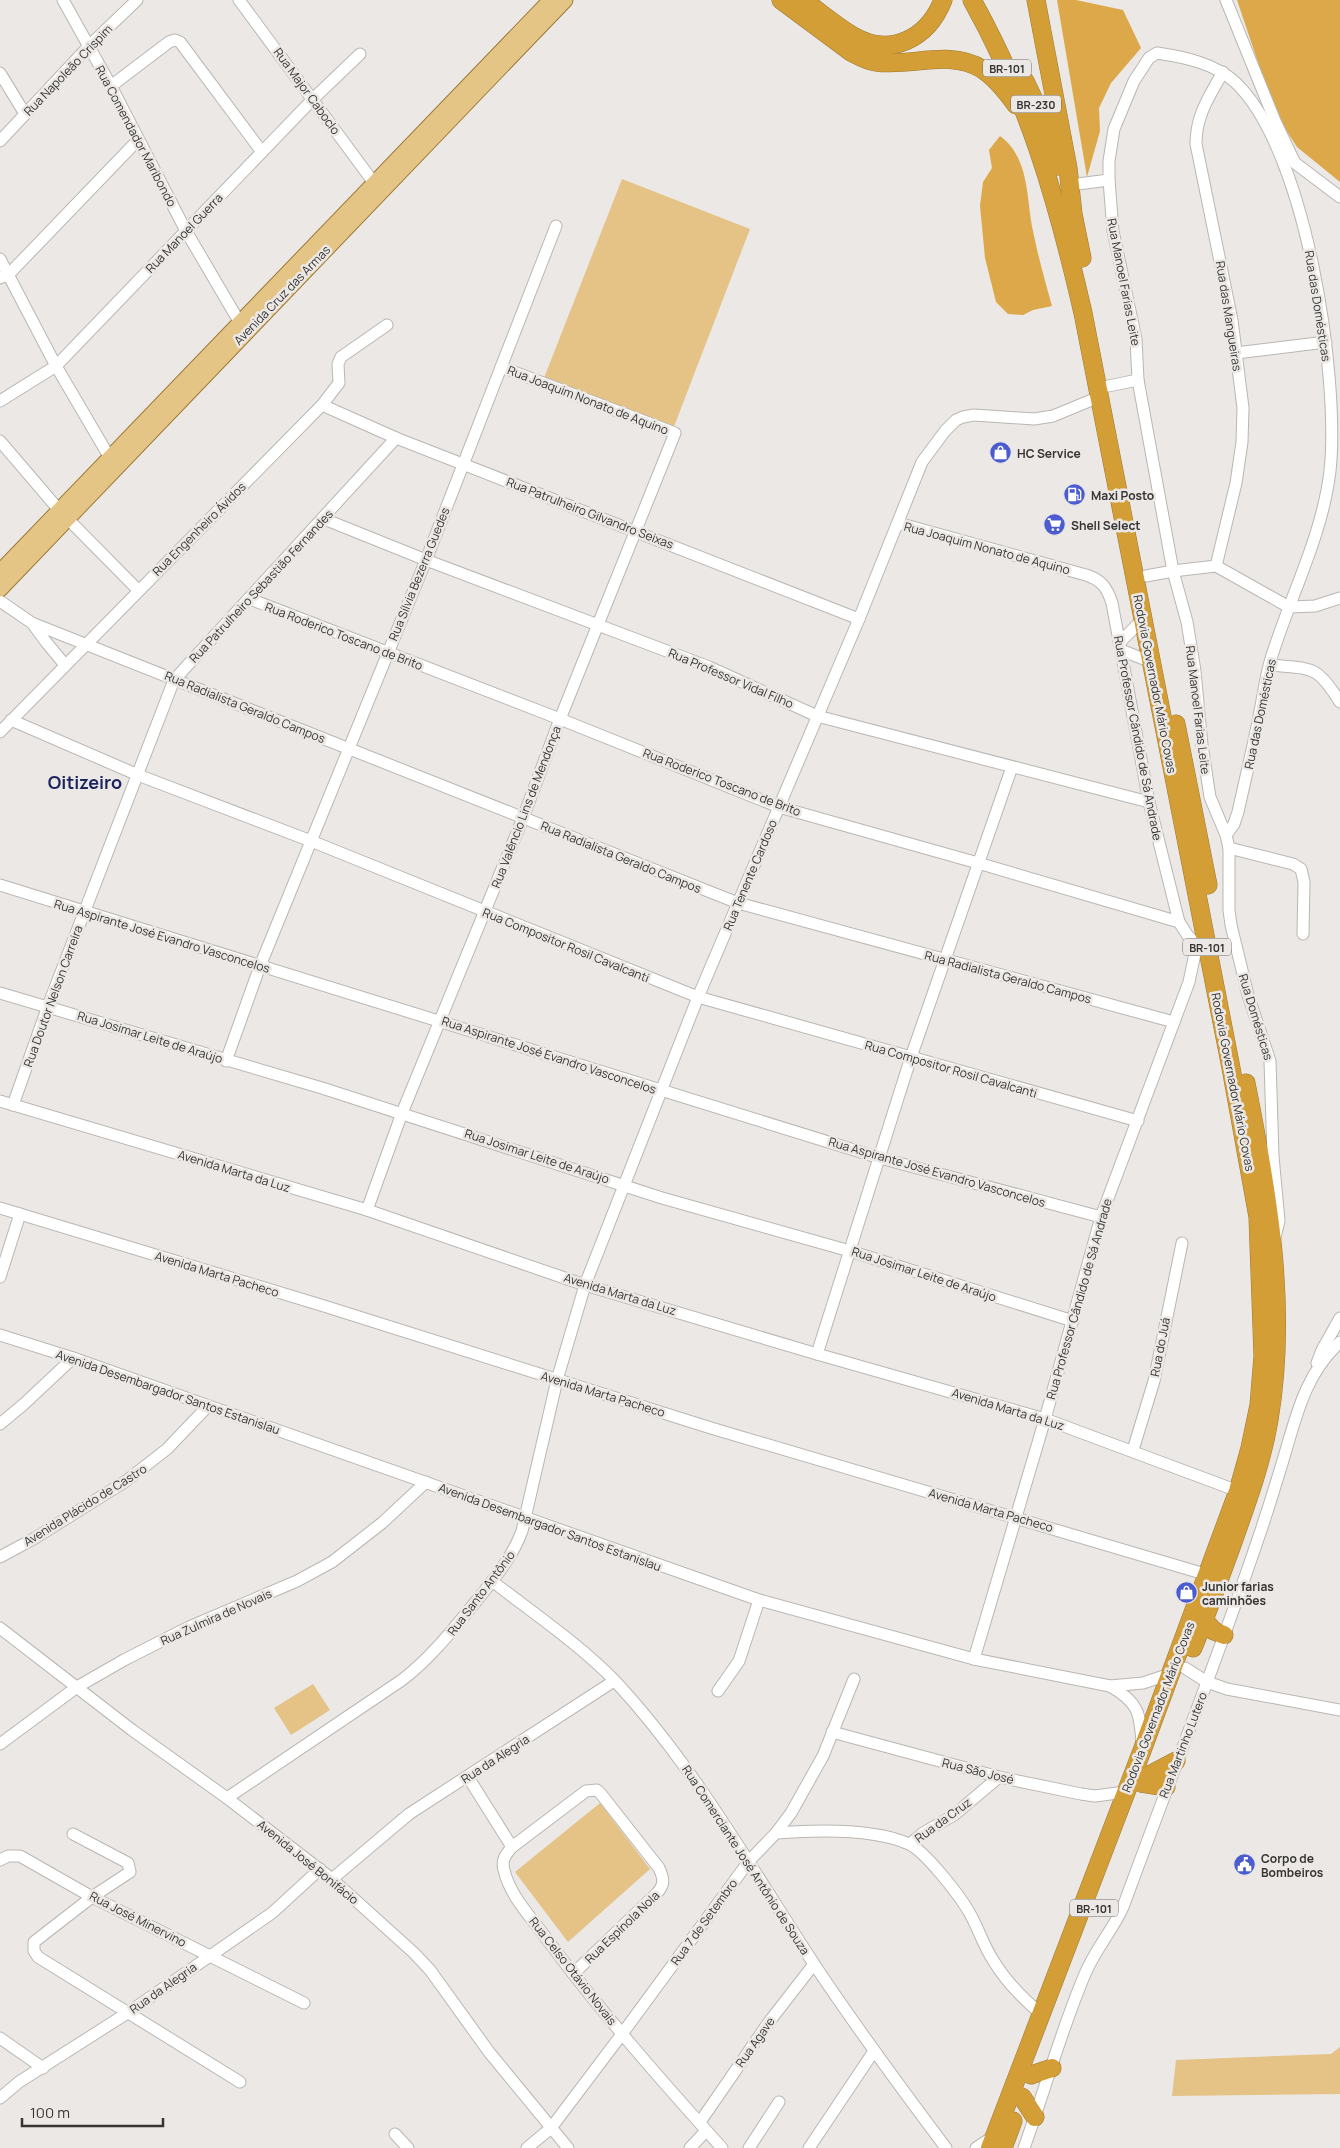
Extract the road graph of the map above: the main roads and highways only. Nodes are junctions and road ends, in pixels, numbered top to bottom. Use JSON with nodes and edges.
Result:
{"nodes":[{"id":1,"x":551,"y":0,"type":"edge"},
{"id":2,"x":565,"y":0,"type":"edge"},
{"id":3,"x":781,"y":0,"type":"edge"},
{"id":4,"x":803,"y":0,"type":"edge"},
{"id":5,"x":943,"y":0,"type":"edge"},
{"id":6,"x":972,"y":0,"type":"edge"},
{"id":7,"x":985,"y":0,"type":"edge"},
{"id":8,"x":1036,"y":0,"type":"edge"},
{"id":9,"x":1036,"y":140,"type":"junction"},
{"id":10,"x":1073,"y":214,"type":"junction"},
{"id":11,"x":1104,"y":392,"type":"junction"},
{"id":12,"x":63,"y":514,"type":"junction"},
{"id":13,"x":0,"y":572,"type":"edge"},
{"id":14,"x":0,"y":589,"type":"edge"},
{"id":15,"x":1204,"y":1620,"type":"junction"},
{"id":16,"x":1224,"y":1635,"type":"road end"},
{"id":17,"x":1178,"y":1671,"type":"junction"},
{"id":18,"x":1176,"y":1761,"type":"road end"},
{"id":19,"x":1142,"y":1780,"type":"junction"},
{"id":20,"x":1166,"y":1787,"type":"road end"},
{"id":21,"x":1052,"y":2068,"type":"road end"},
{"id":22,"x":1031,"y":2075,"type":"junction"},
{"id":23,"x":1022,"y":2097,"type":"junction"},
{"id":24,"x":1035,"y":2117,"type":"road end"},
{"id":25,"x":996,"y":2144,"type":"edge"}],
"edges":[{"from":1,"to":12,"type":"main road","name":"Avenida Cruz das Armas"},
{"from":2,"to":12,"type":"main road","name":"Avenida Cruz das Armas"},
{"from":3,"to":9,"type":"highway"},
{"from":4,"to":5,"type":"highway"},
{"from":6,"to":9,"type":"highway","name":"Rodovia Governador Mário Covas","number":"BR-101"},
{"from":7,"to":10,"type":"highway","number":"BR-230"},
{"from":8,"to":10,"type":"highway"},
{"from":9,"to":11,"type":"highway","name":"Rodovia Governador Mário Covas","number":"BR-101"},
{"from":10,"to":11,"type":"highway","name":"Rodovia Governador Mário Covas","number":"BR-101"},
{"from":11,"to":15,"type":"highway","name":"Rodovia Governador Mário Covas","number":"BR-101"},
{"from":11,"to":17,"type":"highway","name":"Rodovia Governador Mário Covas","number":"BR-101"},
{"from":12,"to":13,"type":"main road","name":"Avenida Cruz das Armas"},
{"from":12,"to":14,"type":"main road","name":"Avenida Cruz das Armas"},
{"from":15,"to":16,"type":"highway"},
{"from":15,"to":17,"type":"highway","name":"Rodovia Governador Mário Covas","number":"BR-101"},
{"from":17,"to":19,"type":"highway","name":"Rodovia Governador Mário Covas","number":"BR-101"},
{"from":17,"to":25,"type":"highway","name":"Rodovia Governador Mário Covas","number":"BR-101"},
{"from":18,"to":19,"type":"highway"},
{"from":19,"to":20,"type":"highway"},
{"from":19,"to":22,"type":"highway","name":"Rodovia Governador Mário Covas","number":"BR-101"},
{"from":21,"to":22,"type":"highway"},
{"from":22,"to":23,"type":"highway","name":"Rodovia Governador Mário Covas","number":"BR-101"},
{"from":23,"to":24,"type":"highway"},
{"from":23,"to":25,"type":"highway","name":"Rodovia Governador Mário Covas","number":"BR-101"}]}
